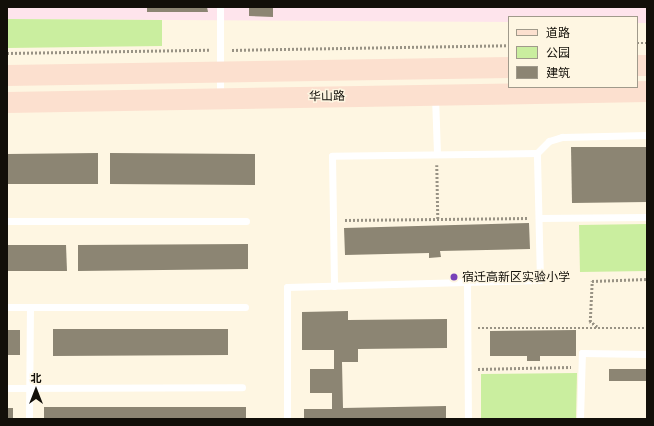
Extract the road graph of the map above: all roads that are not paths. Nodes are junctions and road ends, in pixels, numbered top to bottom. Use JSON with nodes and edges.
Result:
{"nodes":[{"id":1,"x":220,"y":7,"type":"edge"},
{"id":2,"x":508,"y":67,"type":"edge"},
{"id":3,"x":220,"y":71,"type":"junction"},
{"id":4,"x":7,"y":75,"type":"edge"},
{"id":5,"x":647,"y":91,"type":"edge"},
{"id":6,"x":435,"y":94,"type":"junction"},
{"id":7,"x":220,"y":98,"type":"junction"},
{"id":8,"x":7,"y":102,"type":"edge"},
{"id":9,"x":647,"y":135,"type":"edge"},
{"id":10,"x":537,"y":153,"type":"junction"},
{"id":11,"x":437,"y":154,"type":"junction"},
{"id":12,"x":647,"y":217,"type":"edge"},
{"id":13,"x":538,"y":218,"type":"junction"},
{"id":14,"x":7,"y":221,"type":"edge"},
{"id":15,"x":246,"y":221,"type":"dead end"},
{"id":16,"x":467,"y":283,"type":"junction"},
{"id":17,"x":334,"y":286,"type":"junction"},
{"id":18,"x":7,"y":307,"type":"edge"},
{"id":19,"x":30,"y":307,"type":"junction"},
{"id":20,"x":245,"y":307,"type":"dead end"},
{"id":21,"x":647,"y":354,"type":"edge"},
{"id":22,"x":242,"y":387,"type":"dead end"},
{"id":23,"x":7,"y":388,"type":"edge"},
{"id":24,"x":29,"y":388,"type":"junction"},
{"id":25,"x":29,"y":419,"type":"edge"},
{"id":26,"x":287,"y":419,"type":"edge"},
{"id":27,"x":468,"y":419,"type":"edge"},
{"id":28,"x":580,"y":419,"type":"edge"}],
"edges":[{"from":1,"to":3,"type":"lane"},
{"from":2,"to":3,"type":"street"},
{"from":3,"to":4,"type":"street"},
{"from":3,"to":7,"type":"lane"},
{"from":5,"to":6,"type":"street","name":"华山路"},
{"from":6,"to":7,"type":"street","name":"华山路"},
{"from":6,"to":11,"type":"lane"},
{"from":7,"to":8,"type":"street","name":"华山路"},
{"from":9,"to":10,"type":"lane"},
{"from":10,"to":11,"type":"lane"},
{"from":10,"to":13,"type":"lane"},
{"from":11,"to":17,"type":"lane"},
{"from":12,"to":13,"type":"lane"},
{"from":13,"to":16,"type":"lane"},
{"from":14,"to":15,"type":"lane"},
{"from":16,"to":17,"type":"lane"},
{"from":16,"to":27,"type":"lane"},
{"from":17,"to":26,"type":"lane"},
{"from":18,"to":19,"type":"lane"},
{"from":19,"to":20,"type":"lane"},
{"from":19,"to":24,"type":"lane"},
{"from":21,"to":28,"type":"lane"},
{"from":22,"to":24,"type":"lane"},
{"from":23,"to":24,"type":"lane"},
{"from":24,"to":25,"type":"lane"}]}
